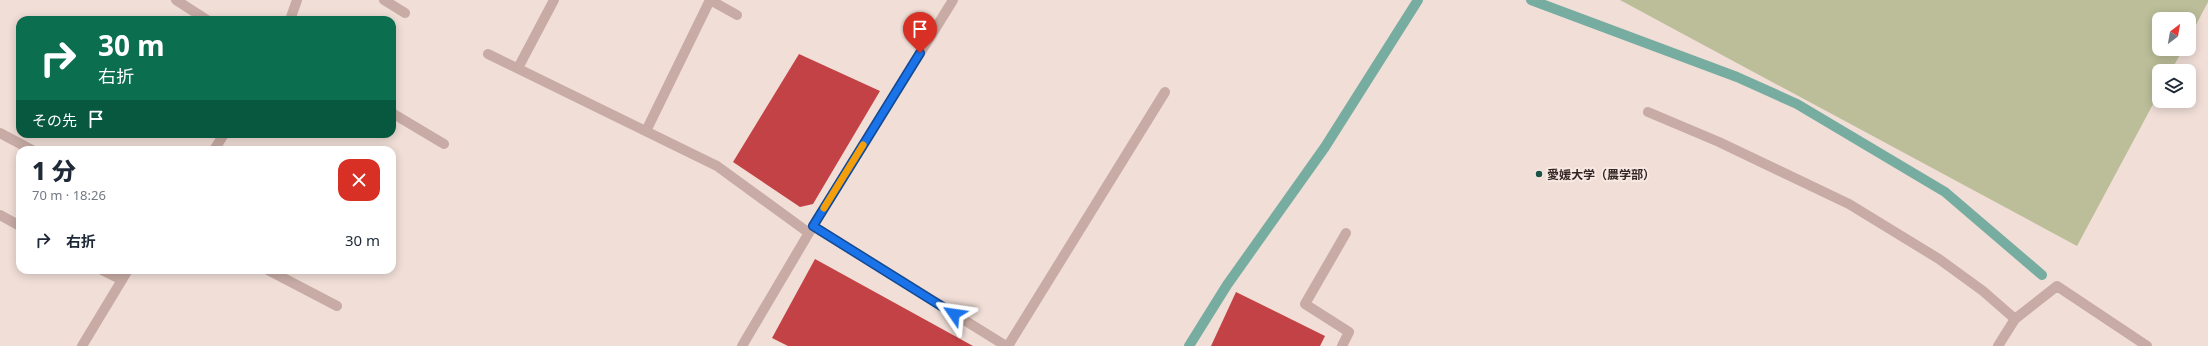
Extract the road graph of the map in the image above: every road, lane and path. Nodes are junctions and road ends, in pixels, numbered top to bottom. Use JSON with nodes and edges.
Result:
{"nodes":[{"id":1,"x":176,"y":0,"type":"edge"},
{"id":2,"x":296,"y":0,"type":"edge"},
{"id":3,"x":384,"y":0,"type":"edge"},
{"id":4,"x":554,"y":0,"type":"edge"},
{"id":5,"x":710,"y":0,"type":"edge"},
{"id":6,"x":953,"y":0,"type":"edge"},
{"id":7,"x":405,"y":13,"type":"dead end"},
{"id":8,"x":737,"y":15,"type":"dead end"},
{"id":9,"x":201,"y":16,"type":"edge"},
{"id":10,"x":291,"y":16,"type":"edge"},
{"id":11,"x":488,"y":54,"type":"dead end"},
{"id":12,"x":518,"y":68,"type":"junction"},
{"id":13,"x":1165,"y":92,"type":"dead end"},
{"id":14,"x":1648,"y":112,"type":"dead end"},
{"id":15,"x":396,"y":115,"type":"edge"},
{"id":16,"x":646,"y":131,"type":"junction"},
{"id":17,"x":0,"y":133,"type":"edge"},
{"id":18,"x":444,"y":144,"type":"dead end"},
{"id":19,"x":24,"y":146,"type":"edge"},
{"id":20,"x":0,"y":215,"type":"edge"},
{"id":21,"x":16,"y":224,"type":"edge"},
{"id":22,"x":811,"y":230,"type":"junction"},
{"id":23,"x":1346,"y":233,"type":"dead end"},
{"id":24,"x":110,"y":274,"type":"edge"},
{"id":25,"x":126,"y":274,"type":"edge"},
{"id":26,"x":276,"y":274,"type":"edge"},
{"id":27,"x":122,"y":280,"type":"junction"},
{"id":28,"x":337,"y":306,"type":"dead end"},
{"id":29,"x":2015,"y":319,"type":"junction"},
{"id":30,"x":82,"y":346,"type":"edge"},
{"id":31,"x":742,"y":346,"type":"edge"},
{"id":32,"x":1007,"y":346,"type":"edge"},
{"id":33,"x":1342,"y":346,"type":"edge"},
{"id":34,"x":1998,"y":346,"type":"edge"},
{"id":35,"x":2148,"y":346,"type":"edge"}],
"edges":[{"from":1,"to":9,"type":"street"},
{"from":2,"to":10,"type":"street"},
{"from":3,"to":7,"type":"street"},
{"from":4,"to":12,"type":"street"},
{"from":5,"to":8,"type":"street"},
{"from":5,"to":16,"type":"street"},
{"from":6,"to":22,"type":"street"},
{"from":11,"to":12,"type":"street"},
{"from":12,"to":16,"type":"street"},
{"from":13,"to":32,"type":"street"},
{"from":14,"to":29,"type":"street"},
{"from":15,"to":18,"type":"street"},
{"from":16,"to":22,"type":"street"},
{"from":17,"to":19,"type":"street"},
{"from":20,"to":21,"type":"street"},
{"from":22,"to":31,"type":"street"},
{"from":22,"to":32,"type":"street"},
{"from":23,"to":33,"type":"street"},
{"from":24,"to":27,"type":"street"},
{"from":25,"to":27,"type":"street"},
{"from":26,"to":28,"type":"street"},
{"from":27,"to":30,"type":"street"},
{"from":29,"to":34,"type":"street"},
{"from":29,"to":35,"type":"street"}]}
